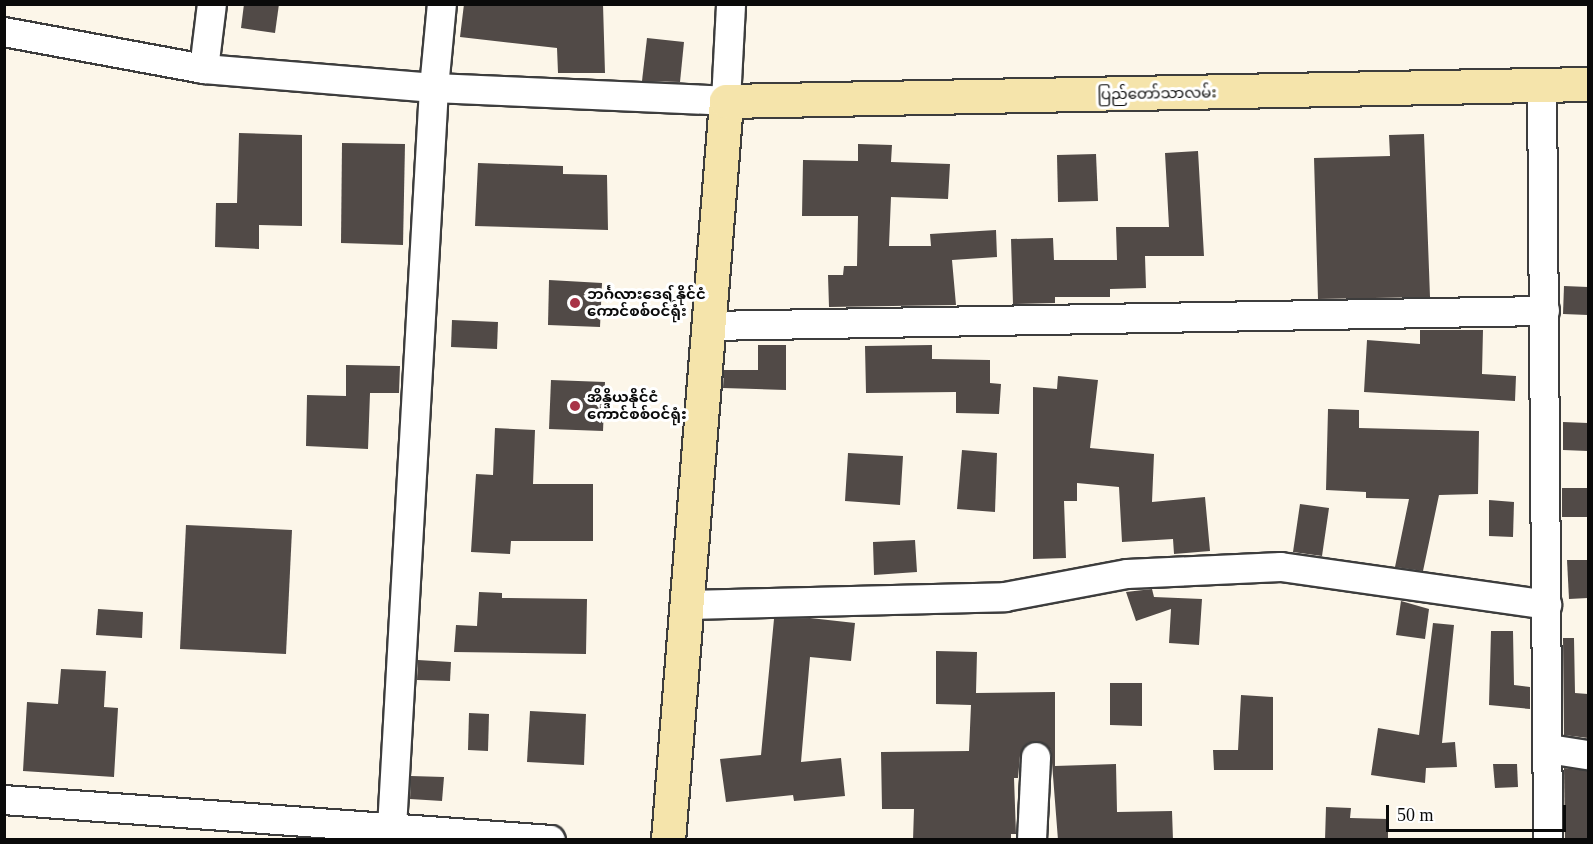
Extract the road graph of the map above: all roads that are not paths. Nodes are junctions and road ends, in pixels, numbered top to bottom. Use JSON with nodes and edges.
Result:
{"nodes":[{"id":1,"x":212,"y":4,"type":"edge"},
{"id":2,"x":442,"y":4,"type":"edge"},
{"id":3,"x":731,"y":4,"type":"edge"},
{"id":4,"x":4,"y":32,"type":"edge"},
{"id":5,"x":204,"y":69,"type":"junction"},
{"id":6,"x":1588,"y":84,"type":"edge"},
{"id":7,"x":1542,"y":85,"type":"junction"},
{"id":8,"x":434,"y":88,"type":"junction"},
{"id":9,"x":726,"y":101,"type":"junction"},
{"id":10,"x":1545,"y":311,"type":"junction"},
{"id":11,"x":709,"y":326,"type":"junction"},
{"id":12,"x":688,"y":605,"type":"junction"},
{"id":13,"x":1547,"y":606,"type":"junction"},
{"id":14,"x":1549,"y":748,"type":"junction"},
{"id":15,"x":1588,"y":755,"type":"edge"},
{"id":16,"x":1036,"y":757,"type":"dead end"},
{"id":17,"x":4,"y":800,"type":"edge"},
{"id":18,"x":392,"y":828,"type":"junction"},
{"id":19,"x":551,"y":840,"type":"edge"},
{"id":20,"x":668,"y":840,"type":"edge"},
{"id":21,"x":1032,"y":840,"type":"edge"},
{"id":22,"x":1548,"y":840,"type":"edge"}],
"edges":[{"from":1,"to":5,"type":"street"},
{"from":2,"to":8,"type":"street"},
{"from":3,"to":9,"type":"street"},
{"from":4,"to":5,"type":"street"},
{"from":5,"to":8,"type":"street"},
{"from":6,"to":7,"type":"street","name":"ပြည်တော်သာလမ်း"},
{"from":7,"to":9,"type":"street","name":"ပြည်တော်သာလမ်း"},
{"from":7,"to":10,"type":"street"},
{"from":8,"to":9,"type":"street"},
{"from":8,"to":18,"type":"street"},
{"from":9,"to":11,"type":"street"},
{"from":10,"to":11,"type":"street"},
{"from":10,"to":13,"type":"street"},
{"from":11,"to":12,"type":"street"},
{"from":12,"to":13,"type":"street"},
{"from":12,"to":20,"type":"street"},
{"from":13,"to":14,"type":"street"},
{"from":14,"to":15,"type":"street"},
{"from":14,"to":22,"type":"street"},
{"from":16,"to":21,"type":"street"},
{"from":17,"to":18,"type":"street"},
{"from":18,"to":19,"type":"street"}]}
